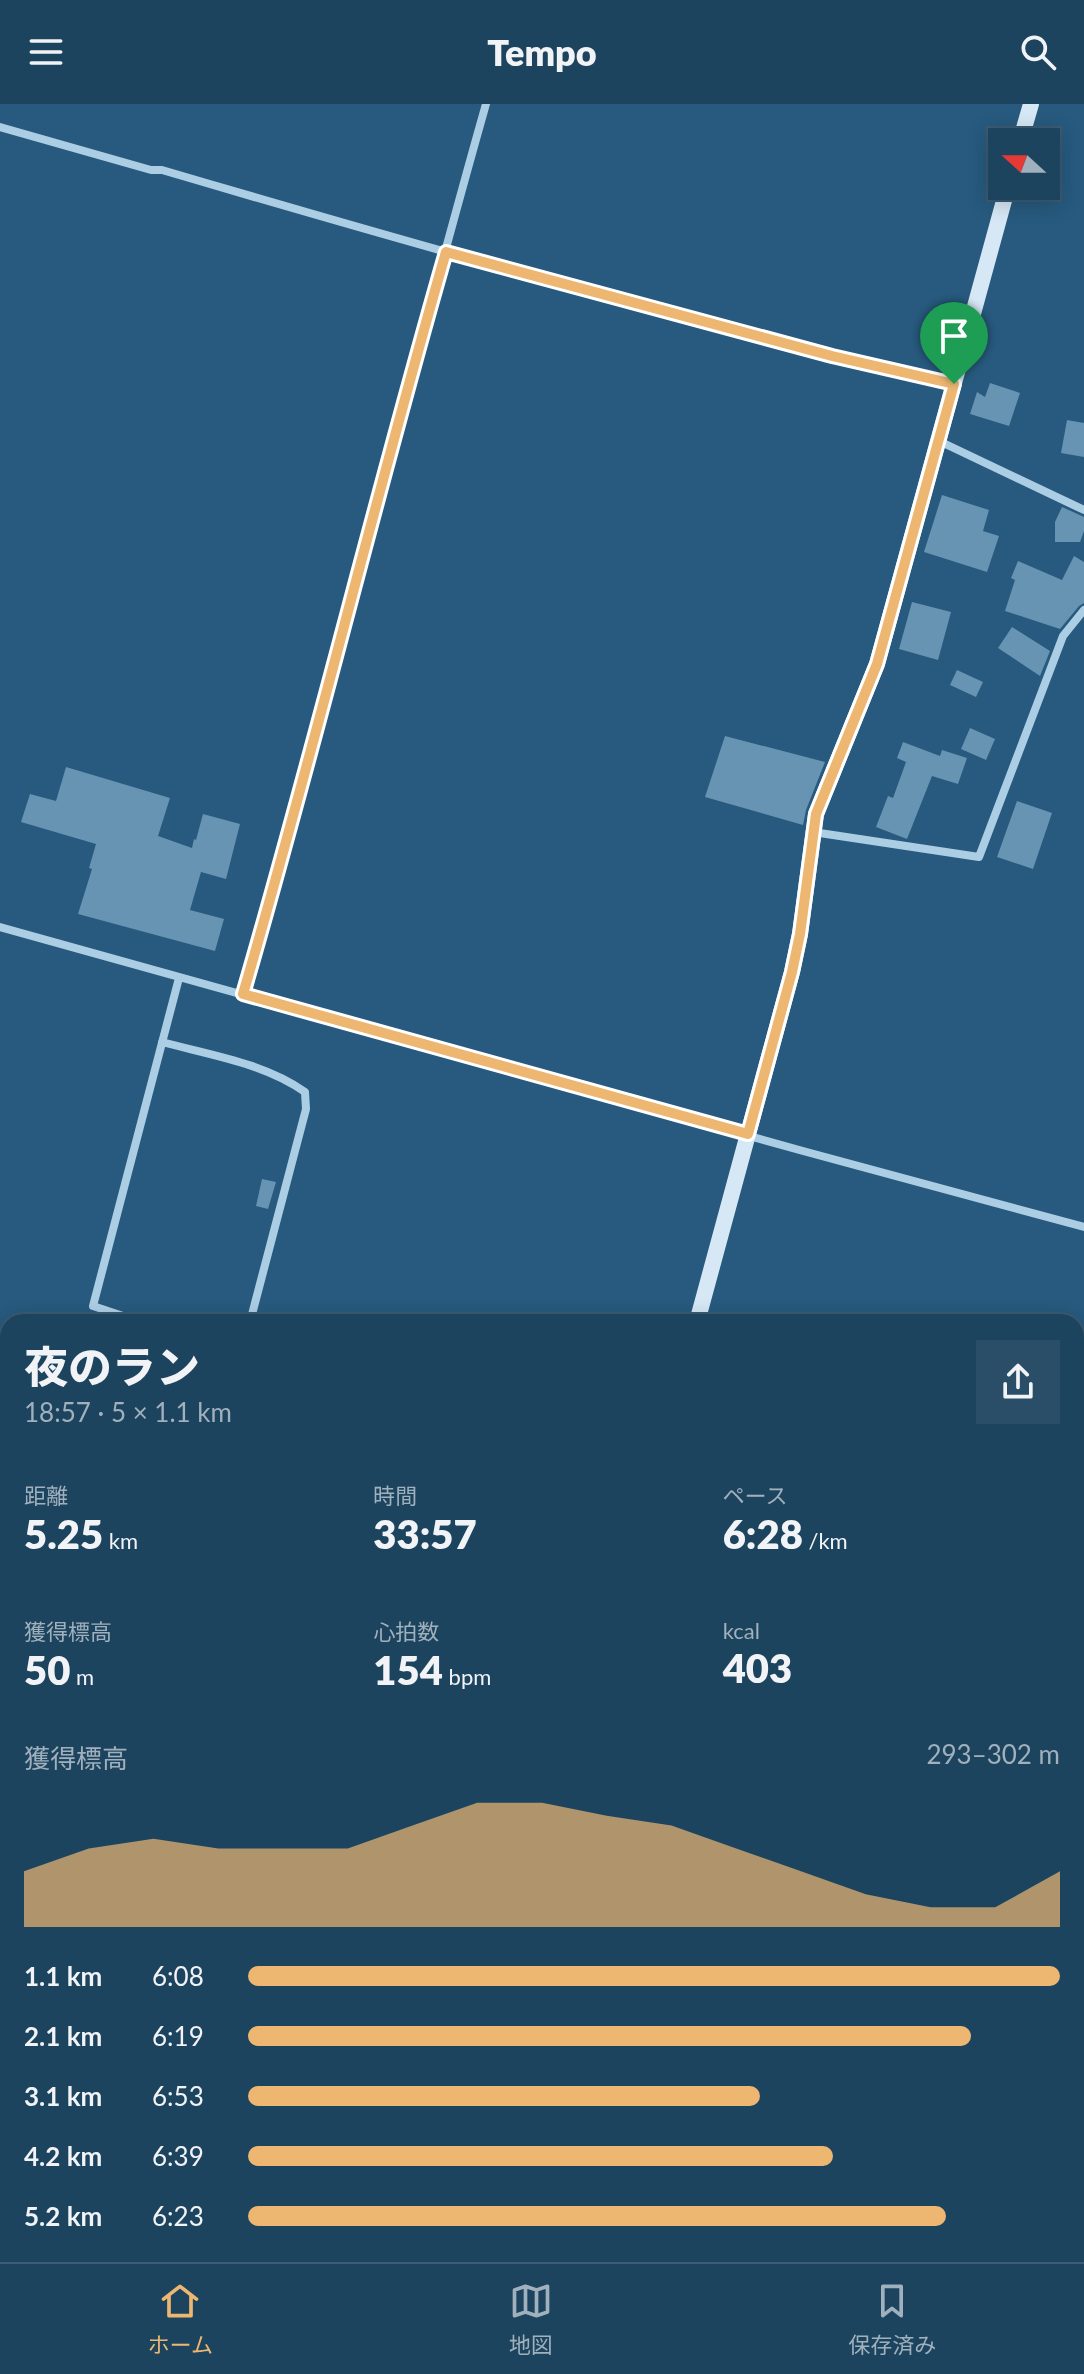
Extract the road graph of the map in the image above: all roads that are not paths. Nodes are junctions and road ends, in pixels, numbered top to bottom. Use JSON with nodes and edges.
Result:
{"nodes":[{"id":1,"x":486,"y":104,"type":"edge"},
{"id":2,"x":1031,"y":104,"type":"edge"},
{"id":3,"x":0,"y":127,"type":"edge"},
{"id":4,"x":1024,"y":128,"type":"edge"},
{"id":5,"x":1004,"y":200,"type":"edge"},
{"id":6,"x":446,"y":252,"type":"junction"},
{"id":7,"x":954,"y":384,"type":"junction"},
{"id":8,"x":939,"y":441,"type":"junction"},
{"id":9,"x":1084,"y":510,"type":"edge"},
{"id":10,"x":1084,"y":610,"type":"edge"},
{"id":11,"x":813,"y":831,"type":"junction"},
{"id":12,"x":0,"y":927,"type":"edge"},
{"id":13,"x":179,"y":978,"type":"junction"},
{"id":14,"x":243,"y":994,"type":"junction"},
{"id":15,"x":162,"y":1042,"type":"junction"},
{"id":16,"x":748,"y":1134,"type":"junction"},
{"id":17,"x":1084,"y":1227,"type":"edge"},
{"id":18,"x":117,"y":1314,"type":"edge"},
{"id":19,"x":252,"y":1314,"type":"edge"},
{"id":20,"x":699,"y":1314,"type":"edge"}],
"edges":[{"from":1,"to":6,"type":"street"},
{"from":2,"to":4,"type":"street"},
{"from":3,"to":6,"type":"street"},
{"from":5,"to":7,"type":"street"},
{"from":6,"to":7,"type":"street"},
{"from":6,"to":14,"type":"street"},
{"from":7,"to":8,"type":"street"},
{"from":8,"to":9,"type":"street"},
{"from":8,"to":11,"type":"street"},
{"from":10,"to":11,"type":"street"},
{"from":11,"to":16,"type":"street"},
{"from":12,"to":13,"type":"street"},
{"from":13,"to":14,"type":"street"},
{"from":13,"to":15,"type":"street"},
{"from":14,"to":16,"type":"street"},
{"from":15,"to":18,"type":"street"},
{"from":15,"to":19,"type":"street"},
{"from":16,"to":17,"type":"street"},
{"from":16,"to":20,"type":"street"}]}
